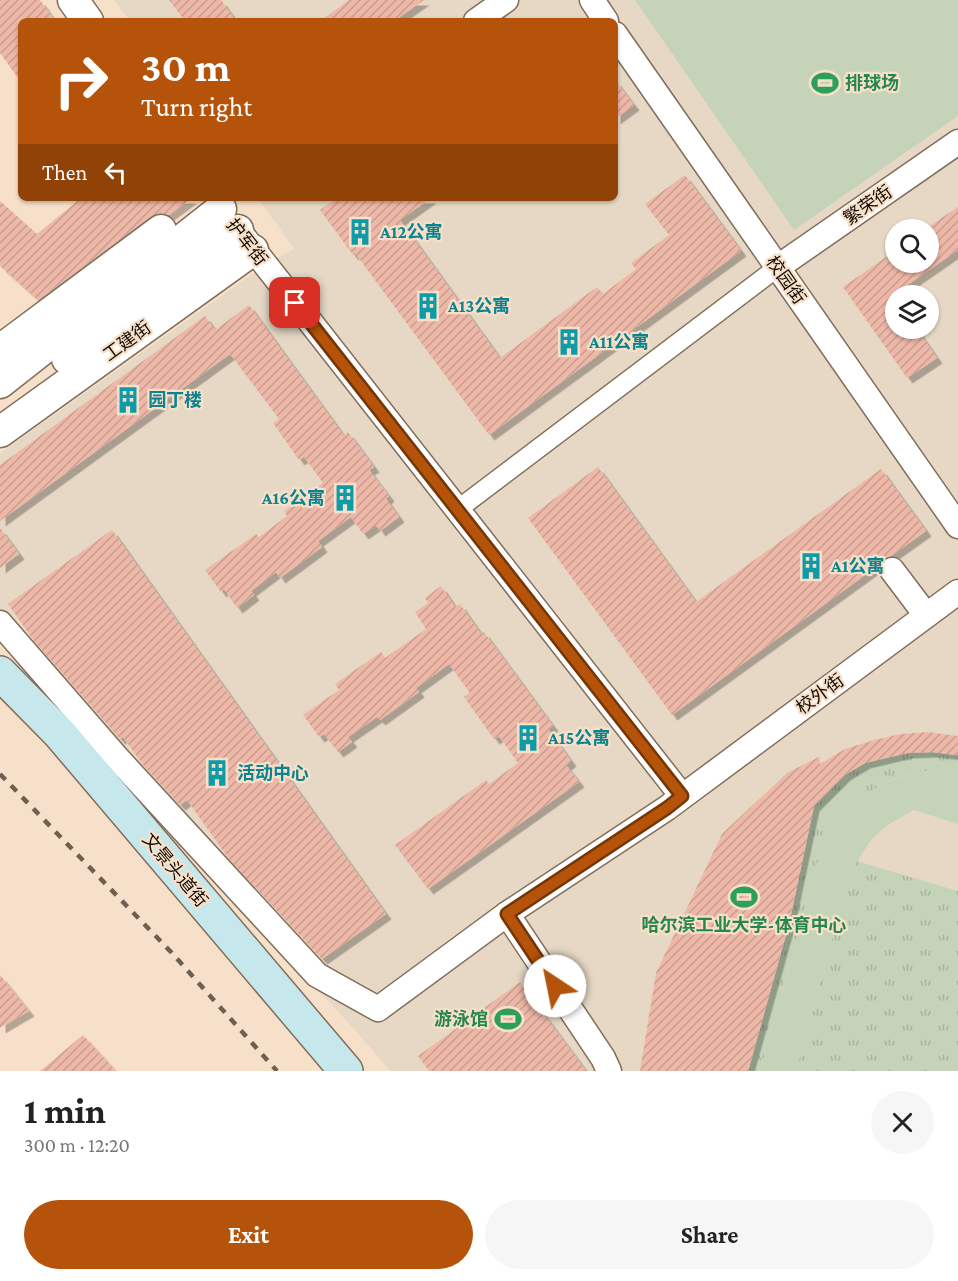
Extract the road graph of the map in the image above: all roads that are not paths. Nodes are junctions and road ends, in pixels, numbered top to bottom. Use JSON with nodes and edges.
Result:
{"nodes":[{"id":1,"x":73,"y":0,"type":"edge"},
{"id":2,"x":506,"y":0,"type":"edge"},
{"id":3,"x":591,"y":0,"type":"edge"},
{"id":4,"x":86,"y":18,"type":"edge"},
{"id":5,"x":480,"y":18,"type":"edge"},
{"id":6,"x":604,"y":18,"type":"edge"},
{"id":7,"x":618,"y":38,"type":"edge"},
{"id":8,"x":958,"y":142,"type":"edge"},
{"id":9,"x":225,"y":213,"type":"edge"},
{"id":10,"x":778,"y":267,"type":"junction"},
{"id":11,"x":0,"y":350,"type":"edge"},
{"id":12,"x":0,"y":383,"type":"edge"},
{"id":13,"x":0,"y":410,"type":"edge"},
{"id":14,"x":0,"y":432,"type":"edge"},
{"id":15,"x":457,"y":510,"type":"junction"},
{"id":16,"x":958,"y":525,"type":"edge"},
{"id":17,"x":892,"y":570,"type":"dead end"},
{"id":18,"x":958,"y":592,"type":"edge"},
{"id":19,"x":926,"y":615,"type":"junction"},
{"id":20,"x":0,"y":623,"type":"edge"},
{"id":21,"x":0,"y":673,"type":"edge"},
{"id":22,"x":682,"y":796,"type":"junction"},
{"id":23,"x":507,"y":914,"type":"junction"},
{"id":24,"x":346,"y":1071,"type":"edge"},
{"id":25,"x":609,"y":1071,"type":"edge"}],
"edges":[{"from":1,"to":4,"type":"street"},
{"from":2,"to":5,"type":"street"},
{"from":3,"to":6,"type":"street"},
{"from":7,"to":10,"type":"street","name":"校园街"},
{"from":8,"to":10,"type":"street","name":"繁荣街"},
{"from":9,"to":11,"type":"street"},
{"from":9,"to":12,"type":"street"},
{"from":9,"to":13,"type":"street","name":"工建街"},
{"from":9,"to":14,"type":"street","name":"工建街"},
{"from":9,"to":15,"type":"street","name":"护军街"},
{"from":10,"to":15,"type":"street"},
{"from":10,"to":16,"type":"street","name":"校园街"},
{"from":15,"to":22,"type":"street","name":"护军街"},
{"from":17,"to":19,"type":"street"},
{"from":18,"to":19,"type":"street","name":"校外街"},
{"from":19,"to":22,"type":"street","name":"校外街"},
{"from":20,"to":23,"type":"street","name":"校外街"},
{"from":21,"to":24,"type":"main road","name":"文景头道街"},
{"from":22,"to":23,"type":"street","name":"校外街"},
{"from":23,"to":25,"type":"street"}]}
